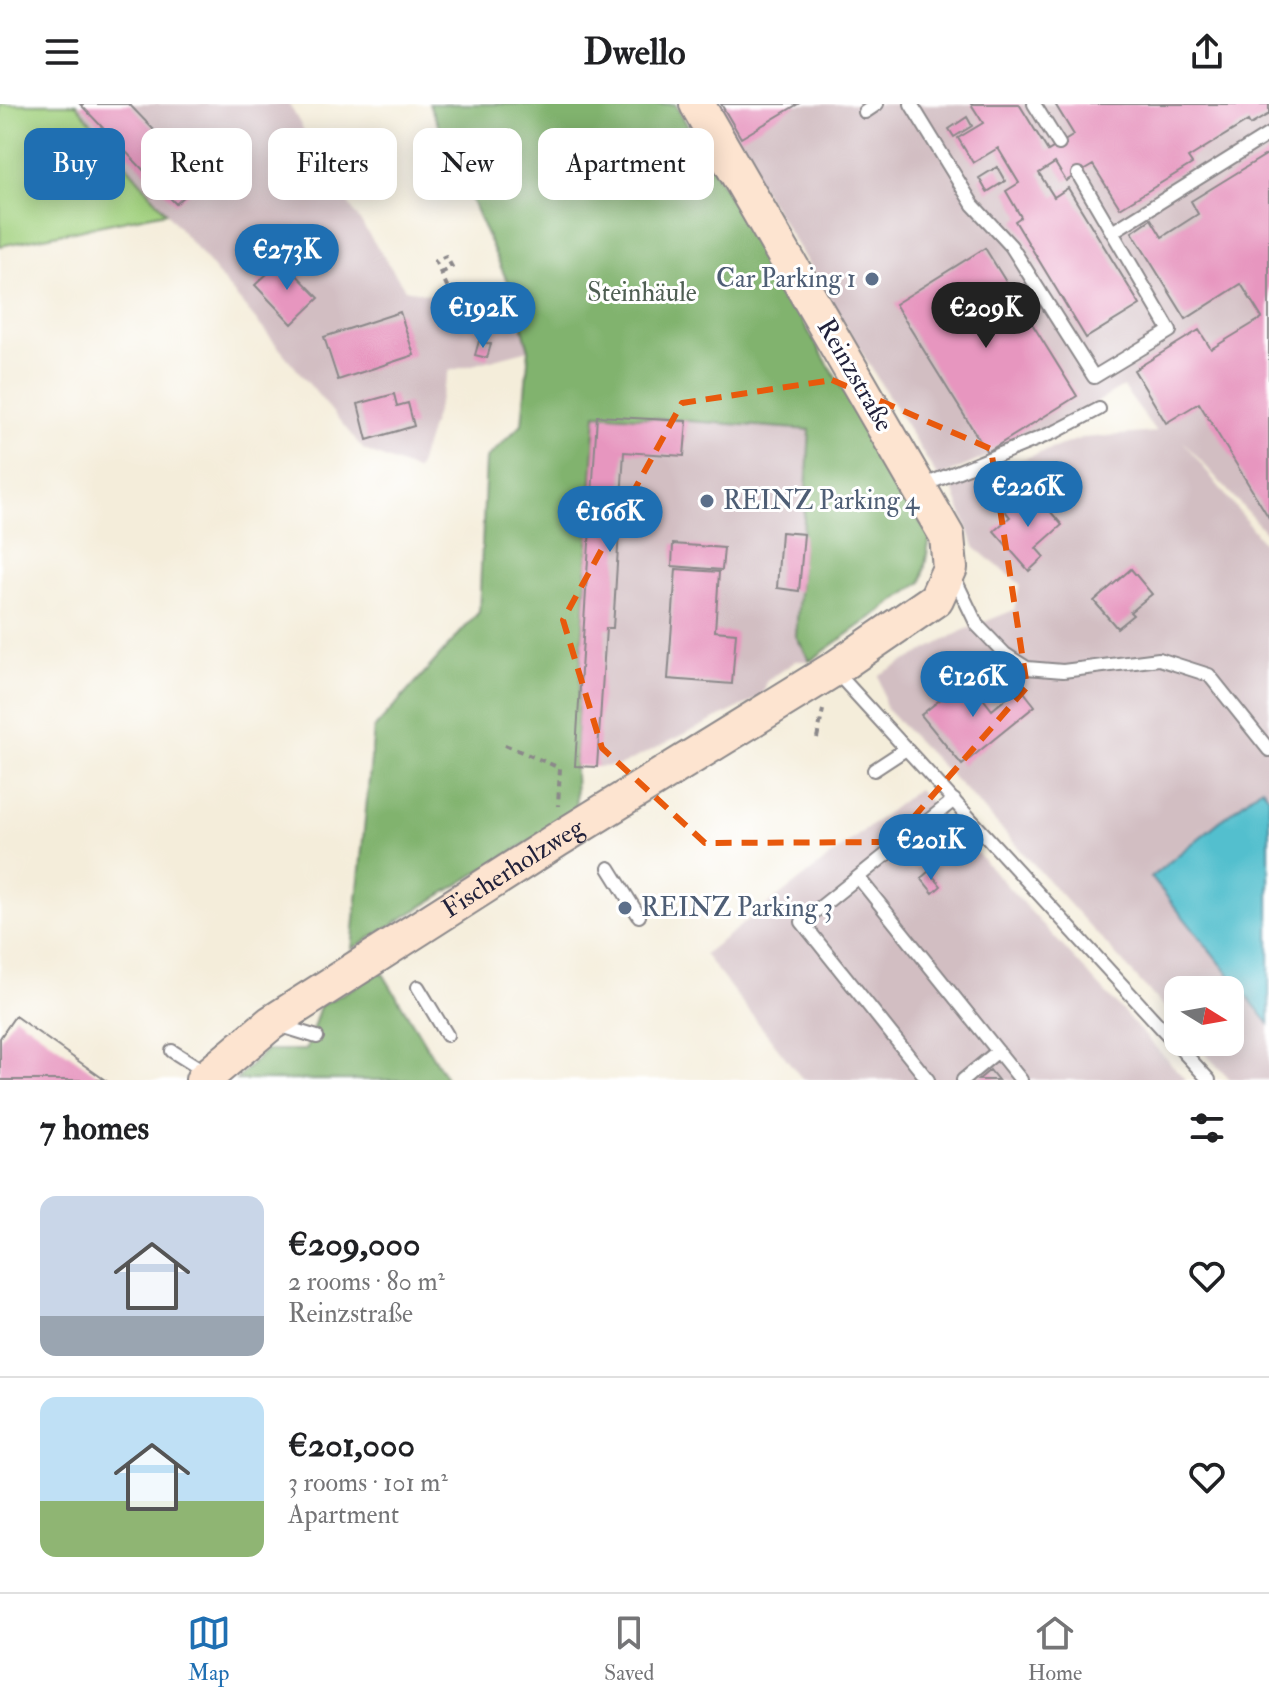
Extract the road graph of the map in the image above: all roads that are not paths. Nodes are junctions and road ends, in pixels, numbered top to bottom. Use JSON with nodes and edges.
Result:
{"nodes":[{"id":1,"x":697,"y":104,"type":"edge"},
{"id":2,"x":877,"y":104,"type":"edge"},
{"id":3,"x":911,"y":104,"type":"edge"},
{"id":4,"x":1034,"y":104,"type":"edge"},
{"id":5,"x":865,"y":112,"type":"dead end"},
{"id":6,"x":1269,"y":134,"type":"edge"},
{"id":7,"x":1059,"y":144,"type":"dead end"},
{"id":8,"x":1078,"y":174,"type":"dead end"},
{"id":9,"x":1112,"y":232,"type":"junction"},
{"id":10,"x":1099,"y":409,"type":"dead end"},
{"id":11,"x":919,"y":487,"type":"junction"},
{"id":12,"x":950,"y":568,"type":"junction"},
{"id":13,"x":834,"y":669,"type":"junction"},
{"id":14,"x":906,"y":749,"type":"junction"},
{"id":15,"x":1269,"y":750,"type":"edge"},
{"id":16,"x":874,"y":770,"type":"dead end"},
{"id":17,"x":954,"y":800,"type":"junction"},
{"id":18,"x":609,"y":868,"type":"dead end"},
{"id":19,"x":858,"y":877,"type":"junction"},
{"id":20,"x":639,"y":916,"type":"dead end"},
{"id":21,"x":418,"y":987,"type":"dead end"},
{"id":22,"x":271,"y":1023,"type":"junction"},
{"id":23,"x":447,"y":1035,"type":"dead end"},
{"id":24,"x":317,"y":1037,"type":"dead end"},
{"id":25,"x":172,"y":1051,"type":"dead end"},
{"id":26,"x":998,"y":1051,"type":"junction"},
{"id":27,"x":206,"y":1077,"type":"edge"},
{"id":28,"x":1203,"y":1078,"type":"edge"},
{"id":29,"x":928,"y":1080,"type":"edge"},
{"id":30,"x":963,"y":1080,"type":"edge"},
{"id":31,"x":1021,"y":1080,"type":"edge"}],
"edges":[{"from":1,"to":11,"type":"street","name":"Reinzstraße"},
{"from":2,"to":5,"type":"lane"},
{"from":3,"to":9,"type":"lane"},
{"from":4,"to":7,"type":"lane"},
{"from":6,"to":9,"type":"lane"},
{"from":8,"to":9,"type":"lane"},
{"from":10,"to":11,"type":"lane"},
{"from":11,"to":12,"type":"street","name":"Reinzstraße"},
{"from":12,"to":13,"type":"street","name":"Fischerholzweg"},
{"from":12,"to":15,"type":"lane"},
{"from":13,"to":14,"type":"lane"},
{"from":13,"to":22,"type":"street","name":"Fischerholzweg"},
{"from":14,"to":16,"type":"lane"},
{"from":14,"to":17,"type":"lane"},
{"from":17,"to":19,"type":"lane"},
{"from":17,"to":28,"type":"lane"},
{"from":18,"to":20,"type":"lane"},
{"from":19,"to":26,"type":"lane"},
{"from":19,"to":29,"type":"lane"},
{"from":21,"to":23,"type":"lane"},
{"from":22,"to":24,"type":"lane"},
{"from":22,"to":27,"type":"street","name":"Fischerholzweg"},
{"from":25,"to":27,"type":"lane"},
{"from":26,"to":30,"type":"lane"},
{"from":26,"to":31,"type":"lane"}]}
